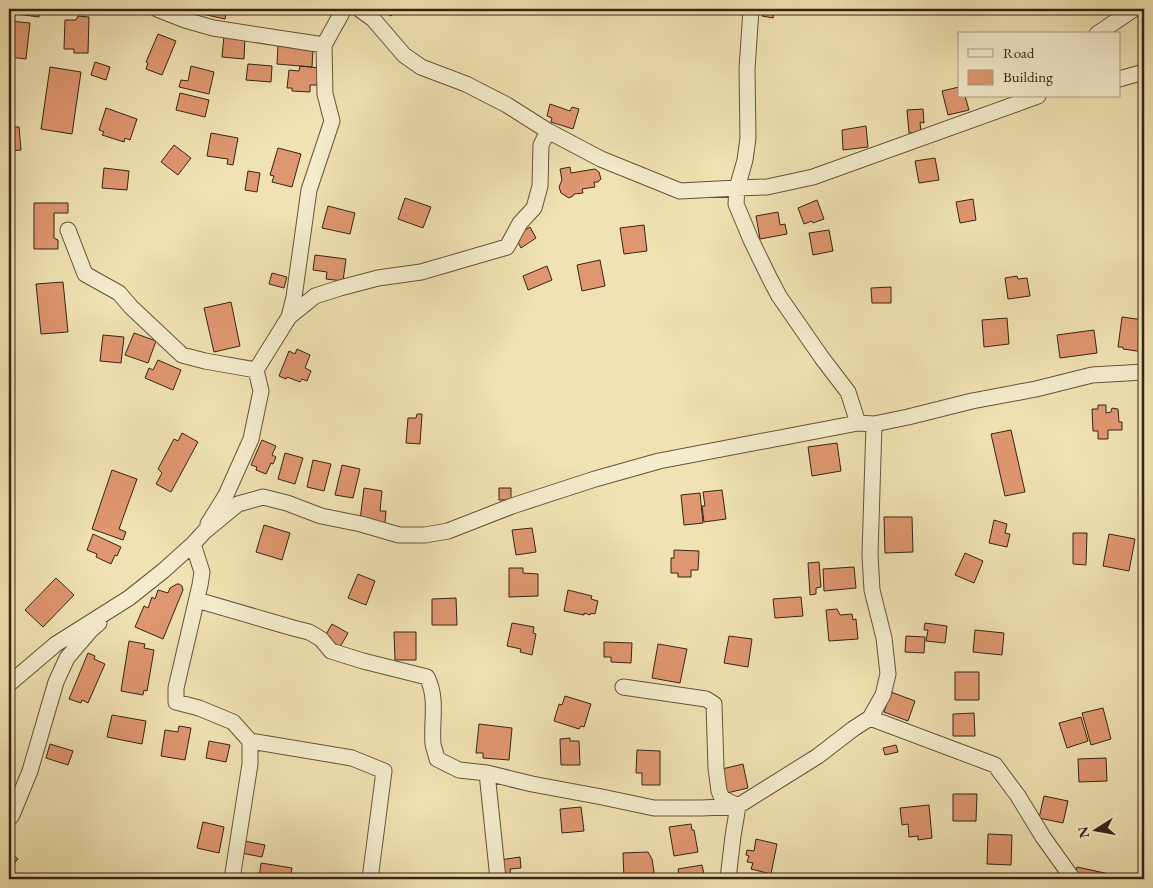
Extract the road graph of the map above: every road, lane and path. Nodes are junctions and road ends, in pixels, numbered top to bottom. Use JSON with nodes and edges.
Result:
{"nodes":[{"id":1,"x":157,"y":9,"type":"edge"},
{"id":2,"x":344,"y":9,"type":"edge"},
{"id":3,"x":359,"y":9,"type":"edge"},
{"id":4,"x":751,"y":9,"type":"edge"},
{"id":5,"x":1134,"y":9,"type":"edge"},
{"id":6,"x":1100,"y":32,"type":"edge"},
{"id":7,"x":324,"y":45,"type":"junction"},
{"id":8,"x":1144,"y":72,"type":"edge"},
{"id":9,"x":1120,"y":79,"type":"edge"},
{"id":10,"x":1032,"y":98,"type":"edge"},
{"id":11,"x":548,"y":131,"type":"junction"},
{"id":12,"x":737,"y":188,"type":"junction"},
{"id":13,"x":68,"y":230,"type":"dead end"},
{"id":14,"x":289,"y":317,"type":"junction"},
{"id":15,"x":256,"y":370,"type":"junction"},
{"id":16,"x":1144,"y":372,"type":"edge"},
{"id":17,"x":858,"y":423,"type":"junction"},
{"id":18,"x":874,"y":424,"type":"junction"},
{"id":19,"x":204,"y":532,"type":"junction"},
{"id":20,"x":193,"y":544,"type":"junction"},
{"id":21,"x":129,"y":598,"type":"junction"},
{"id":22,"x":197,"y":600,"type":"junction"},
{"id":23,"x":9,"y":684,"type":"edge"},
{"id":24,"x":623,"y":687,"type":"dead end"},
{"id":25,"x":870,"y":718,"type":"junction"},
{"id":26,"x":250,"y":741,"type":"junction"},
{"id":27,"x":487,"y":773,"type":"junction"},
{"id":28,"x":738,"y":806,"type":"junction"},
{"id":29,"x":9,"y":819,"type":"edge"},
{"id":30,"x":232,"y":879,"type":"edge"},
{"id":31,"x":370,"y":879,"type":"edge"},
{"id":32,"x":498,"y":879,"type":"edge"},
{"id":33,"x":728,"y":879,"type":"edge"},
{"id":34,"x":1073,"y":879,"type":"edge"}],
"edges":[{"from":1,"to":7,"type":"street"},
{"from":2,"to":7,"type":"street"},
{"from":3,"to":11,"type":"street"},
{"from":4,"to":12,"type":"street"},
{"from":5,"to":6,"type":"street"},
{"from":7,"to":14,"type":"street"},
{"from":8,"to":9,"type":"street"},
{"from":10,"to":12,"type":"street"},
{"from":11,"to":12,"type":"street"},
{"from":11,"to":14,"type":"street"},
{"from":12,"to":17,"type":"street"},
{"from":13,"to":15,"type":"street"},
{"from":14,"to":15,"type":"street"},
{"from":15,"to":19,"type":"street"},
{"from":16,"to":18,"type":"street"},
{"from":17,"to":18,"type":"street"},
{"from":17,"to":19,"type":"street"},
{"from":18,"to":25,"type":"street"},
{"from":19,"to":20,"type":"street"},
{"from":20,"to":21,"type":"street"},
{"from":20,"to":22,"type":"street"},
{"from":21,"to":23,"type":"street"},
{"from":21,"to":29,"type":"street"},
{"from":22,"to":26,"type":"street"},
{"from":22,"to":27,"type":"street"},
{"from":24,"to":28,"type":"street"},
{"from":25,"to":28,"type":"street"},
{"from":25,"to":34,"type":"street"},
{"from":26,"to":30,"type":"street"},
{"from":26,"to":31,"type":"street"},
{"from":27,"to":28,"type":"street"},
{"from":27,"to":32,"type":"street"},
{"from":28,"to":33,"type":"street"}]}
